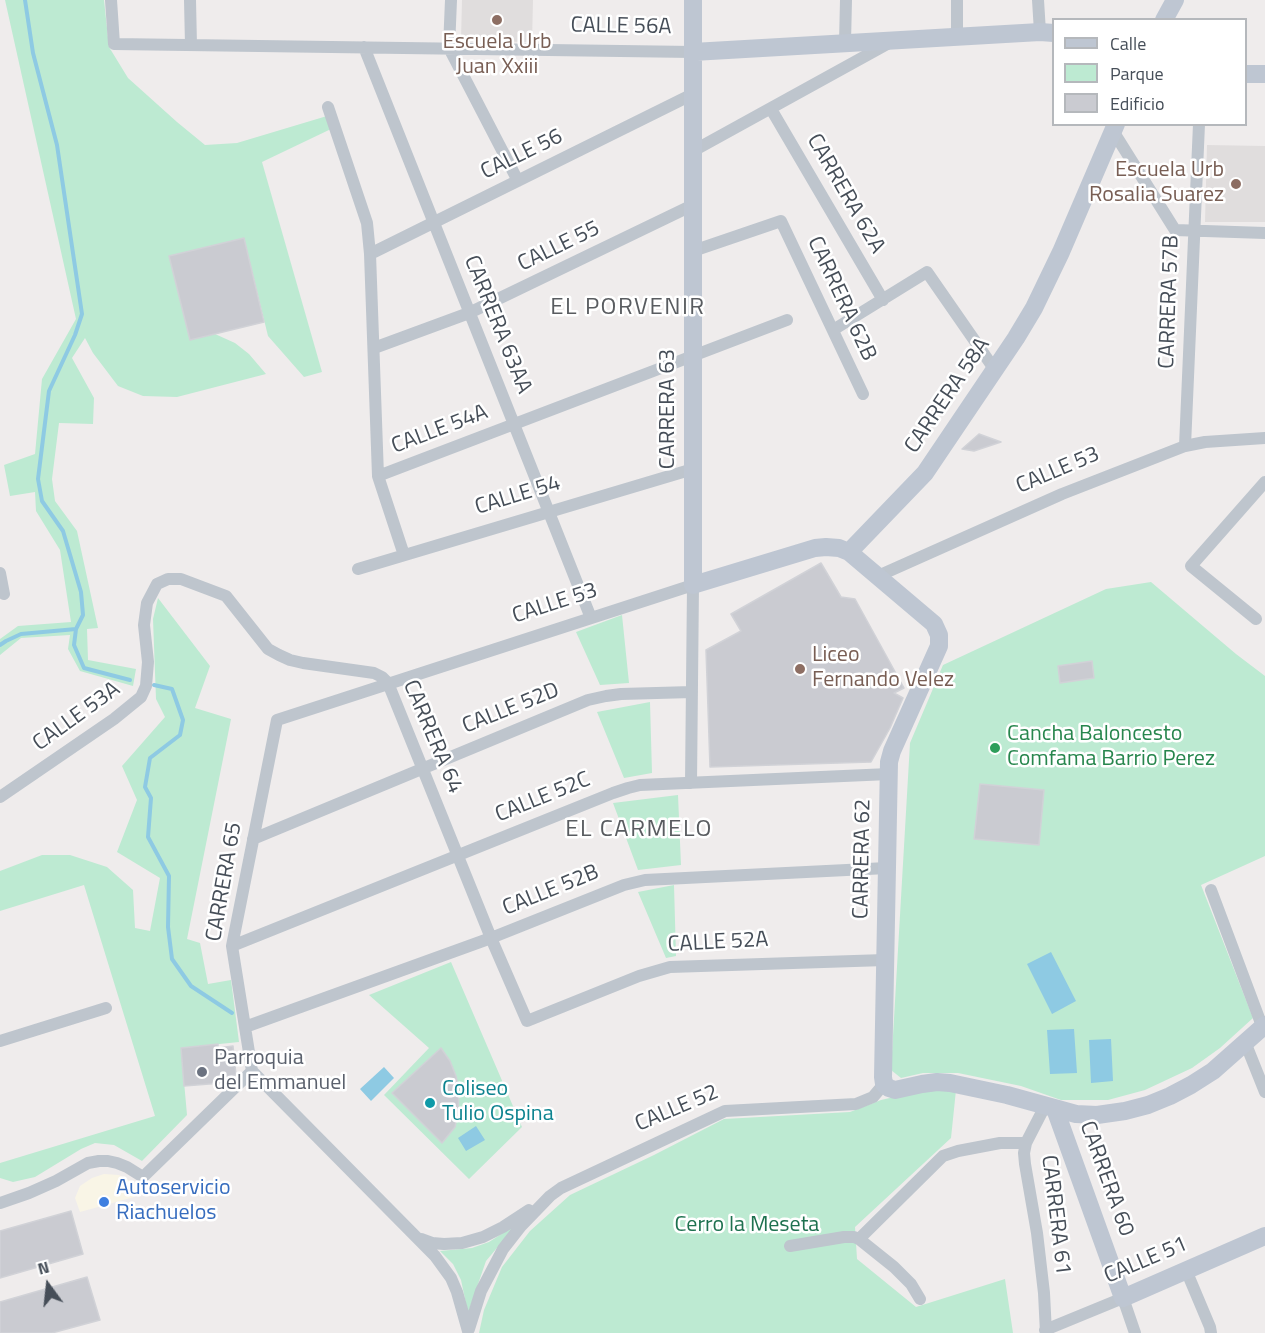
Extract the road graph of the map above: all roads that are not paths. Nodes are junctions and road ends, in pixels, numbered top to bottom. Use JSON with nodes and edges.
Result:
{"nodes":[{"id":1,"x":111,"y":0,"type":"edge"},
{"id":2,"x":190,"y":0,"type":"edge"},
{"id":3,"x":451,"y":0,"type":"edge"},
{"id":4,"x":693,"y":0,"type":"edge"},
{"id":5,"x":846,"y":0,"type":"edge"},
{"id":6,"x":957,"y":0,"type":"edge"},
{"id":7,"x":1038,"y":0,"type":"edge"},
{"id":8,"x":1175,"y":0,"type":"edge"},
{"id":9,"x":1165,"y":18,"type":"edge"},
{"id":10,"x":1047,"y":32,"type":"edge"},
{"id":11,"x":957,"y":37,"type":"junction"},
{"id":12,"x":894,"y":40,"type":"junction"},
{"id":13,"x":845,"y":43,"type":"junction"},
{"id":14,"x":191,"y":45,"type":"junction"},
{"id":15,"x":364,"y":47,"type":"junction"},
{"id":16,"x":449,"y":48,"type":"junction"},
{"id":17,"x":693,"y":52,"type":"junction"},
{"id":18,"x":1247,"y":74,"type":"edge"},
{"id":19,"x":1265,"y":74,"type":"edge"},
{"id":20,"x":693,"y":94,"type":"junction"},
{"id":21,"x":328,"y":107,"type":"dead end"},
{"id":22,"x":771,"y":109,"type":"junction"},
{"id":23,"x":1199,"y":126,"type":"edge"},
{"id":24,"x":1115,"y":128,"type":"edge"},
{"id":25,"x":693,"y":151,"type":"junction"},
{"id":26,"x":518,"y":181,"type":"junction"},
{"id":27,"x":693,"y":205,"type":"junction"},
{"id":28,"x":434,"y":223,"type":"junction"},
{"id":29,"x":1194,"y":231,"type":"junction"},
{"id":30,"x":1265,"y":233,"type":"edge"},
{"id":31,"x":693,"y":251,"type":"junction"},
{"id":32,"x":370,"y":254,"type":"junction"},
{"id":33,"x":883,"y":300,"type":"junction"},
{"id":34,"x":470,"y":313,"type":"junction"},
{"id":35,"x":787,"y":320,"type":"dead end"},
{"id":36,"x":833,"y":330,"type":"junction"},
{"id":37,"x":374,"y":348,"type":"junction"},
{"id":38,"x":693,"y":356,"type":"junction"},
{"id":39,"x":995,"y":370,"type":"junction"},
{"id":40,"x":863,"y":394,"type":"dead end"},
{"id":41,"x":514,"y":424,"type":"junction"},
{"id":42,"x":1265,"y":438,"type":"edge"},
{"id":43,"x":1185,"y":446,"type":"junction"},
{"id":44,"x":693,"y":470,"type":"junction"},
{"id":45,"x":378,"y":476,"type":"junction"},
{"id":46,"x":1265,"y":482,"type":"edge"},
{"id":47,"x":549,"y":512,"type":"junction"},
{"id":48,"x":849,"y":552,"type":"junction"},
{"id":49,"x":404,"y":555,"type":"junction"},
{"id":50,"x":358,"y":569,"type":"dead end"},
{"id":51,"x":0,"y":573,"type":"edge"},
{"id":52,"x":878,"y":576,"type":"junction"},
{"id":53,"x":157,"y":584,"type":"joint"},
{"id":54,"x":693,"y":585,"type":"junction"},
{"id":55,"x":4,"y":594,"type":"dead end"},
{"id":56,"x":591,"y":618,"type":"junction"},
{"id":57,"x":1256,"y":619,"type":"dead end"},
{"id":58,"x":388,"y":684,"type":"junction"},
{"id":59,"x":692,"y":693,"type":"junction"},
{"id":60,"x":277,"y":720,"type":"joint"},
{"id":61,"x":423,"y":769,"type":"junction"},
{"id":62,"x":889,"y":774,"type":"junction"},
{"id":63,"x":691,"y":783,"type":"junction"},
{"id":64,"x":0,"y":797,"type":"edge"},
{"id":65,"x":253,"y":839,"type":"junction"},
{"id":66,"x":458,"y":855,"type":"junction"},
{"id":67,"x":887,"y":868,"type":"junction"},
{"id":68,"x":1211,"y":890,"type":"dead end"},
{"id":69,"x":491,"y":938,"type":"junction"},
{"id":70,"x":232,"y":946,"type":"junction"},
{"id":71,"x":885,"y":960,"type":"junction"},
{"id":72,"x":106,"y":1008,"type":"dead end"},
{"id":73,"x":527,"y":1021,"type":"joint"},
{"id":74,"x":1264,"y":1026,"type":"edge"},
{"id":75,"x":245,"y":1027,"type":"junction"},
{"id":76,"x":0,"y":1041,"type":"edge"},
{"id":77,"x":1245,"y":1042,"type":"junction"},
{"id":78,"x":252,"y":1071,"type":"junction"},
{"id":79,"x":884,"y":1084,"type":"junction"},
{"id":80,"x":1265,"y":1092,"type":"edge"},
{"id":81,"x":1050,"y":1107,"type":"junction"},
{"id":82,"x":1026,"y":1143,"type":"junction"},
{"id":83,"x":550,"y":1196,"type":"junction"},
{"id":84,"x":3,"y":1200,"type":"edge"},
{"id":85,"x":1265,"y":1236,"type":"edge"},
{"id":86,"x":415,"y":1237,"type":"junction"},
{"id":87,"x":859,"y":1239,"type":"junction"},
{"id":88,"x":790,"y":1246,"type":"dead end"},
{"id":89,"x":1185,"y":1270,"type":"junction"},
{"id":90,"x":1123,"y":1298,"type":"junction"},
{"id":91,"x":920,"y":1299,"type":"dead end"},
{"id":92,"x":1046,"y":1331,"type":"edge"},
{"id":93,"x":468,"y":1332,"type":"edge"},
{"id":94,"x":1135,"y":1333,"type":"edge"},
{"id":95,"x":1211,"y":1333,"type":"edge"}],
"edges":[{"from":1,"to":14,"type":"street","name":"CALLE 56A"},
{"from":2,"to":14,"type":"street"},
{"from":3,"to":16,"type":"street"},
{"from":4,"to":17,"type":"street","name":"CARRERA 63"},
{"from":5,"to":13,"type":"street"},
{"from":6,"to":11,"type":"street"},
{"from":7,"to":10,"type":"street"},
{"from":8,"to":9,"type":"street"},
{"from":10,"to":11,"type":"street","name":"CALLE 56A"},
{"from":11,"to":12,"type":"street","name":"CALLE 56A"},
{"from":12,"to":13,"type":"street","name":"CALLE 56A"},
{"from":12,"to":22,"type":"street"},
{"from":13,"to":17,"type":"street","name":"CALLE 56A"},
{"from":14,"to":15,"type":"street","name":"CALLE 56A"},
{"from":15,"to":16,"type":"street","name":"CALLE 56A"},
{"from":15,"to":28,"type":"street","name":"CARRERA 63AA"},
{"from":16,"to":17,"type":"street","name":"CALLE 56A"},
{"from":16,"to":26,"type":"street"},
{"from":17,"to":20,"type":"street","name":"CARRERA 63"},
{"from":18,"to":19,"type":"street"},
{"from":20,"to":25,"type":"street","name":"CARRERA 63"},
{"from":20,"to":26,"type":"street","name":"CALLE 56"},
{"from":21,"to":32,"type":"street"},
{"from":22,"to":25,"type":"street"},
{"from":22,"to":33,"type":"street","name":"CARRERA 62A"},
{"from":23,"to":29,"type":"street","name":"CARRERA 57B"},
{"from":24,"to":29,"type":"street"},
{"from":24,"to":39,"type":"street","name":"CARRERA 58A"},
{"from":25,"to":27,"type":"street","name":"CARRERA 63"},
{"from":26,"to":28,"type":"street","name":"CALLE 56"},
{"from":27,"to":31,"type":"street","name":"CARRERA 63"},
{"from":27,"to":34,"type":"street","name":"CALLE 55"},
{"from":28,"to":32,"type":"street","name":"CALLE 56"},
{"from":28,"to":34,"type":"street","name":"CARRERA 63AA"},
{"from":29,"to":30,"type":"street"},
{"from":29,"to":43,"type":"street","name":"CARRERA 57B"},
{"from":31,"to":36,"type":"street","name":"CARRERA 62B"},
{"from":31,"to":38,"type":"street","name":"CARRERA 63"},
{"from":32,"to":37,"type":"street"},
{"from":33,"to":36,"type":"street"},
{"from":33,"to":39,"type":"street"},
{"from":34,"to":37,"type":"street","name":"CALLE 55"},
{"from":34,"to":41,"type":"street","name":"CARRERA 63AA"},
{"from":35,"to":38,"type":"street","name":"CALLE 54A"},
{"from":36,"to":40,"type":"street","name":"CARRERA 62B"},
{"from":37,"to":45,"type":"street"},
{"from":38,"to":41,"type":"street","name":"CALLE 54A"},
{"from":38,"to":44,"type":"street","name":"CARRERA 63"},
{"from":39,"to":48,"type":"street","name":"CARRERA 58A"},
{"from":41,"to":45,"type":"street","name":"CALLE 54A"},
{"from":41,"to":47,"type":"street","name":"CARRERA 63AA"},
{"from":42,"to":43,"type":"street","name":"CALLE 53"},
{"from":43,"to":52,"type":"street","name":"CALLE 53"},
{"from":44,"to":47,"type":"street","name":"CALLE 54"},
{"from":44,"to":54,"type":"street","name":"CARRERA 63"},
{"from":45,"to":49,"type":"street"},
{"from":46,"to":57,"type":"street"},
{"from":47,"to":49,"type":"street","name":"CALLE 54"},
{"from":47,"to":56,"type":"street","name":"CARRERA 63AA"},
{"from":48,"to":52,"type":"street"},
{"from":48,"to":54,"type":"street","name":"CALLE 53"},
{"from":49,"to":50,"type":"street","name":"CALLE 54"},
{"from":51,"to":55,"type":"street"},
{"from":52,"to":62,"type":"street","name":"CARRERA 62"},
{"from":53,"to":58,"type":"street","name":"CARRERA 64"},
{"from":53,"to":64,"type":"street","name":"CALLE 53A"},
{"from":54,"to":56,"type":"street","name":"CALLE 53"},
{"from":54,"to":59,"type":"street","name":"CARRERA 63"},
{"from":56,"to":58,"type":"street","name":"CALLE 53"},
{"from":58,"to":60,"type":"street","name":"CALLE 53"},
{"from":58,"to":61,"type":"street","name":"CARRERA 64"},
{"from":59,"to":61,"type":"street","name":"CALLE 52D"},
{"from":59,"to":63,"type":"street","name":"CARRERA 63"},
{"from":60,"to":65,"type":"street","name":"CARRERA 65"},
{"from":61,"to":65,"type":"street","name":"CALLE 52D"},
{"from":61,"to":66,"type":"street","name":"CARRERA 64"},
{"from":62,"to":63,"type":"street","name":"CALLE 52C"},
{"from":62,"to":67,"type":"street","name":"CARRERA 62"},
{"from":63,"to":66,"type":"street","name":"CALLE 52C"},
{"from":65,"to":70,"type":"street","name":"CARRERA 65"},
{"from":66,"to":69,"type":"street","name":"CARRERA 64"},
{"from":66,"to":70,"type":"street","name":"CALLE 52C"},
{"from":67,"to":69,"type":"street","name":"CALLE 52B"},
{"from":67,"to":71,"type":"street","name":"CARRERA 62"},
{"from":68,"to":74,"type":"street"},
{"from":69,"to":73,"type":"street","name":"CARRERA 64"},
{"from":69,"to":75,"type":"street","name":"CALLE 52B"},
{"from":70,"to":75,"type":"street","name":"CARRERA 65"},
{"from":71,"to":73,"type":"street","name":"CALLE 52A"},
{"from":71,"to":79,"type":"street","name":"CARRERA 62"},
{"from":72,"to":76,"type":"street"},
{"from":74,"to":77,"type":"street"},
{"from":75,"to":78,"type":"street","name":"CARRERA 65"},
{"from":77,"to":80,"type":"street"},
{"from":77,"to":81,"type":"street"},
{"from":78,"to":84,"type":"street"},
{"from":78,"to":86,"type":"street"},
{"from":79,"to":81,"type":"street"},
{"from":79,"to":83,"type":"street","name":"CALLE 52"},
{"from":81,"to":82,"type":"street","name":"CARRERA 61"},
{"from":81,"to":90,"type":"street","name":"CARRERA 60"},
{"from":82,"to":87,"type":"street"},
{"from":82,"to":92,"type":"street","name":"CARRERA 61"},
{"from":83,"to":86,"type":"street"},
{"from":83,"to":93,"type":"street","name":"CALLE 52"},
{"from":85,"to":89,"type":"street","name":"CALLE 51"},
{"from":86,"to":93,"type":"street"},
{"from":87,"to":88,"type":"street"},
{"from":87,"to":91,"type":"street"},
{"from":89,"to":90,"type":"street","name":"CALLE 51"},
{"from":89,"to":95,"type":"street"},
{"from":90,"to":92,"type":"street","name":"CALLE 51"},
{"from":90,"to":94,"type":"street","name":"CARRERA 60"}]}
